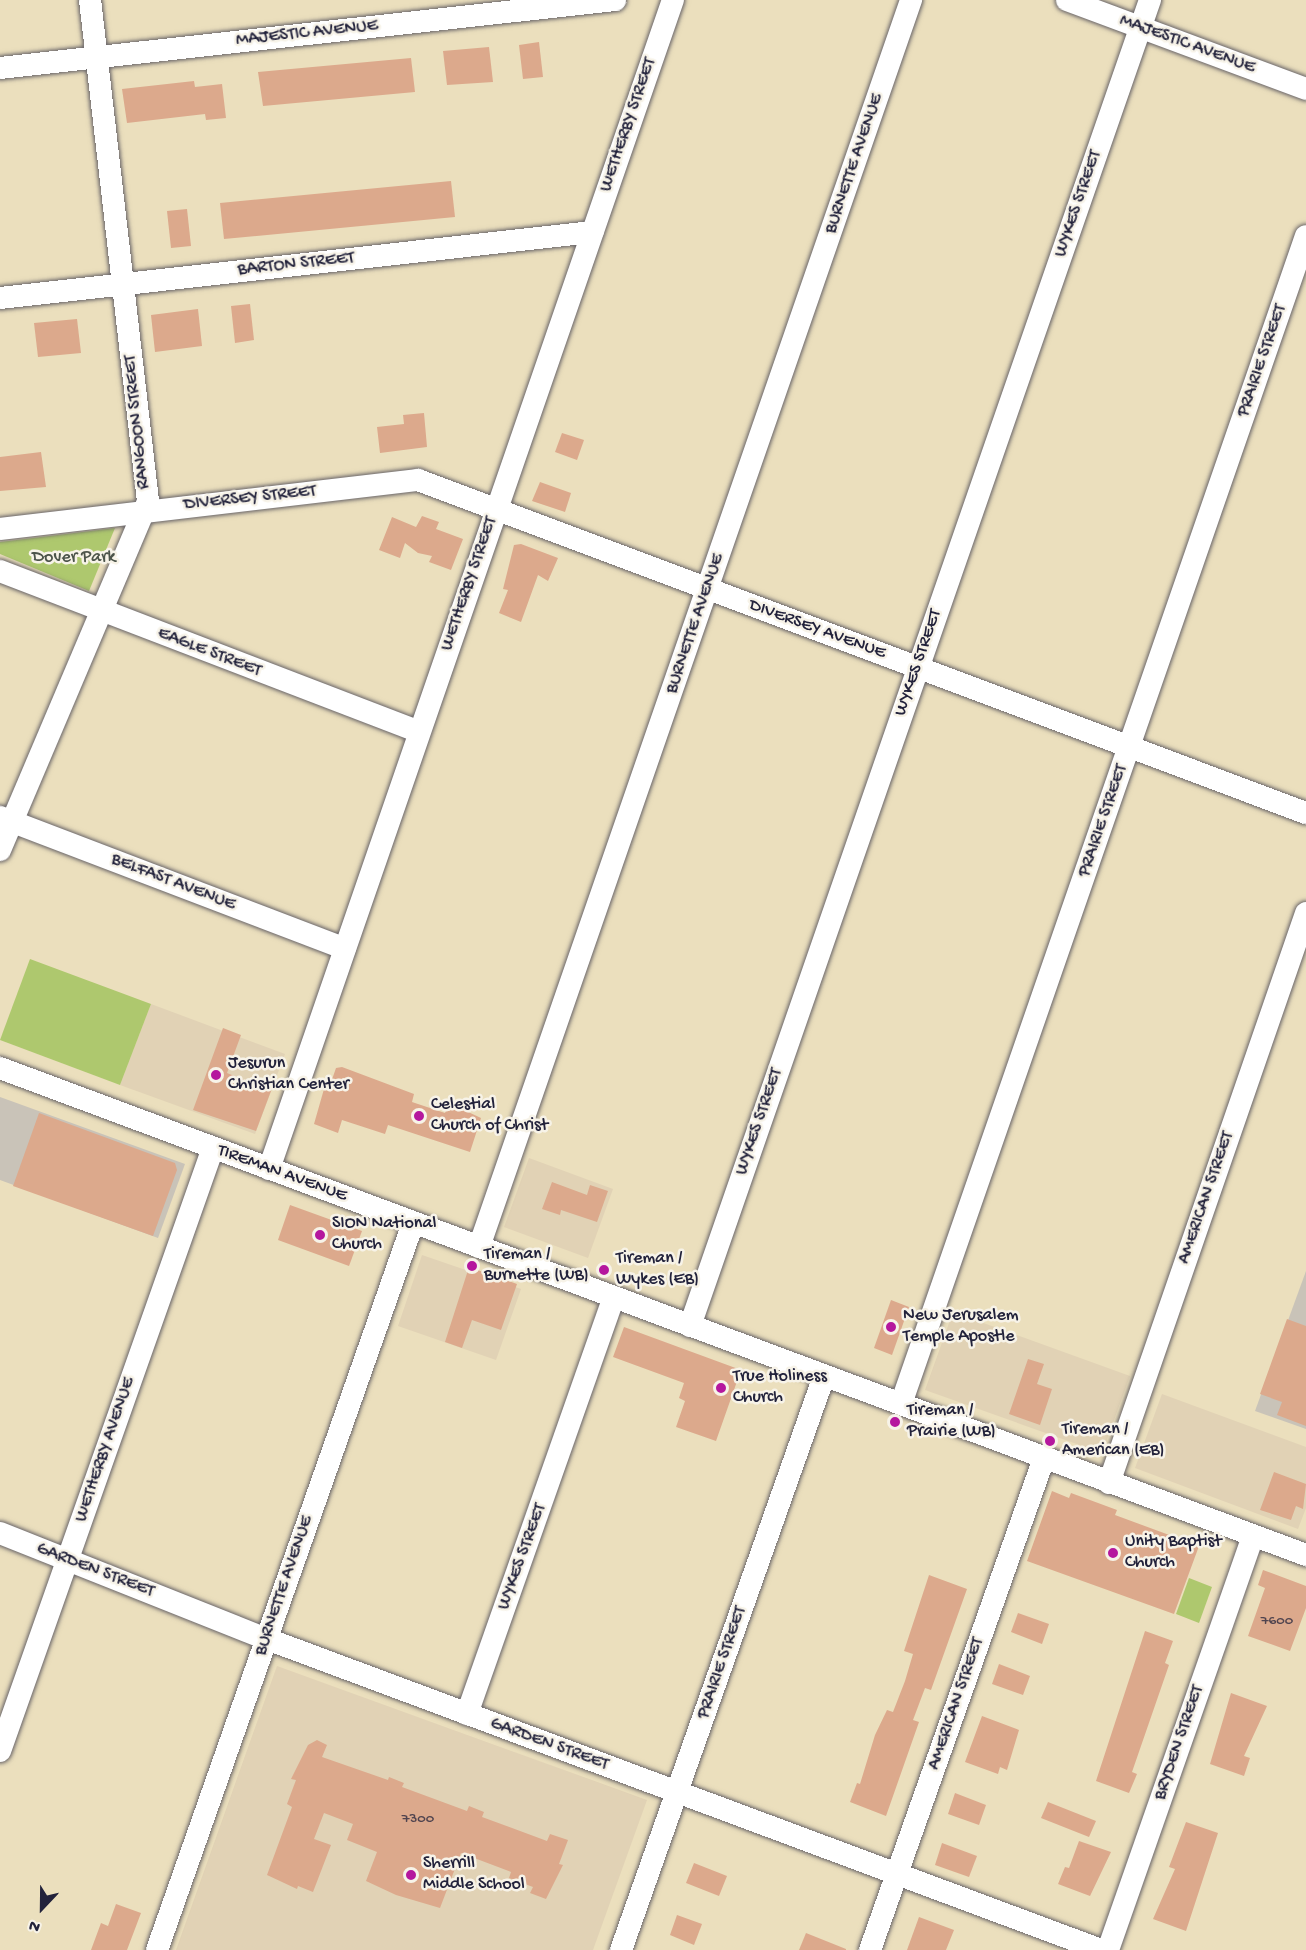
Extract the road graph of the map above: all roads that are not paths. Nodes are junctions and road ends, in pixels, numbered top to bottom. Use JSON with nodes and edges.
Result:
{"nodes":[{"id":1,"x":90,"y":0,"type":"edge"},
{"id":2,"x":615,"y":0,"type":"edge"},
{"id":3,"x":673,"y":0,"type":"edge"},
{"id":4,"x":911,"y":0,"type":"edge"},
{"id":5,"x":1067,"y":0,"type":"edge"},
{"id":6,"x":1149,"y":0,"type":"edge"},
{"id":7,"x":1140,"y":27,"type":"junction"},
{"id":8,"x":99,"y":57,"type":"junction"},
{"id":9,"x":0,"y":68,"type":"edge"},
{"id":10,"x":1306,"y":89,"type":"edge"},
{"id":11,"x":592,"y":232,"type":"junction"},
{"id":12,"x":1306,"y":236,"type":"edge"},
{"id":13,"x":124,"y":284,"type":"junction"},
{"id":14,"x":0,"y":298,"type":"edge"},
{"id":15,"x":496,"y":510,"type":"junction"},
{"id":16,"x":146,"y":511,"type":"junction"},
{"id":17,"x":0,"y":529,"type":"edge"},
{"id":18,"x":0,"y":571,"type":"edge"},
{"id":19,"x":708,"y":589,"type":"junction"},
{"id":20,"x":100,"y":612,"type":"junction"},
{"id":21,"x":918,"y":668,"type":"junction"},
{"id":22,"x":419,"y":732,"type":"junction"},
{"id":23,"x":1130,"y":747,"type":"junction"},
{"id":24,"x":1306,"y":813,"type":"edge"},
{"id":25,"x":6,"y":820,"type":"edge"},
{"id":26,"x":0,"y":850,"type":"edge"},
{"id":27,"x":1306,"y":913,"type":"edge"},
{"id":28,"x":345,"y":948,"type":"junction"},
{"id":29,"x":0,"y":1068,"type":"edge"},
{"id":30,"x":213,"y":1148,"type":"junction"},
{"id":31,"x":269,"y":1168,"type":"junction"},
{"id":32,"x":413,"y":1223,"type":"junction"},
{"id":33,"x":479,"y":1247,"type":"junction"},
{"id":34,"x":614,"y":1297,"type":"junction"},
{"id":35,"x":690,"y":1326,"type":"junction"},
{"id":36,"x":824,"y":1376,"type":"junction"},
{"id":37,"x":901,"y":1404,"type":"junction"},
{"id":38,"x":1044,"y":1458,"type":"junction"},
{"id":39,"x":1109,"y":1483,"type":"junction"},
{"id":40,"x":0,"y":1533,"type":"edge"},
{"id":41,"x":1253,"y":1536,"type":"junction"},
{"id":42,"x":1306,"y":1556,"type":"edge"},
{"id":43,"x":67,"y":1560,"type":"junction"},
{"id":44,"x":267,"y":1639,"type":"junction"},
{"id":45,"x":467,"y":1714,"type":"junction"},
{"id":46,"x":0,"y":1751,"type":"edge"},
{"id":47,"x":677,"y":1792,"type":"junction"},
{"id":48,"x":897,"y":1874,"type":"junction"},
{"id":49,"x":157,"y":1950,"type":"edge"},
{"id":50,"x":621,"y":1950,"type":"edge"},
{"id":51,"x":870,"y":1950,"type":"edge"},
{"id":52,"x":1101,"y":1950,"type":"edge"},
{"id":53,"x":1108,"y":1950,"type":"edge"}],
"edges":[{"from":1,"to":8,"type":"street","name":"RANGOON STREET"},
{"from":2,"to":8,"type":"street","name":"MAJESTIC AVENUE"},
{"from":3,"to":11,"type":"street","name":"WETHERBY STREET"},
{"from":4,"to":19,"type":"street","name":"BURNETTE AVENUE"},
{"from":5,"to":7,"type":"street","name":"MAJESTIC AVENUE"},
{"from":6,"to":7,"type":"street","name":"WYKES STREET"},
{"from":7,"to":10,"type":"street","name":"MAJESTIC AVENUE"},
{"from":7,"to":21,"type":"street","name":"WYKES STREET"},
{"from":8,"to":9,"type":"street","name":"MAJESTIC AVENUE"},
{"from":8,"to":13,"type":"street","name":"RANGOON STREET"},
{"from":11,"to":13,"type":"street","name":"BARTON STREET"},
{"from":11,"to":15,"type":"street","name":"WETHERBY STREET"},
{"from":12,"to":23,"type":"street","name":"PRAIRIE STREET"},
{"from":13,"to":14,"type":"street","name":"BARTON STREET"},
{"from":13,"to":16,"type":"street","name":"RANGOON STREET"},
{"from":15,"to":16,"type":"street","name":"DIVERSEY STREET"},
{"from":15,"to":19,"type":"street","name":"DIVERSEY AVENUE"},
{"from":15,"to":22,"type":"street","name":"WETHERBY STREET"},
{"from":16,"to":17,"type":"street","name":"DIVERSEY STREET"},
{"from":16,"to":20,"type":"street","name":"RANGOON STREET"},
{"from":18,"to":20,"type":"street","name":"EAGLE STREET"},
{"from":19,"to":21,"type":"street","name":"DIVERSEY AVENUE"},
{"from":19,"to":33,"type":"street","name":"BURNETTE AVENUE"},
{"from":20,"to":22,"type":"street","name":"EAGLE STREET"},
{"from":20,"to":25,"type":"street","name":"RANGOON STREET"},
{"from":21,"to":23,"type":"street","name":"DIVERSEY AVENUE"},
{"from":21,"to":35,"type":"street","name":"WYKES STREET"},
{"from":22,"to":28,"type":"street","name":"WETHERBY STREET"},
{"from":23,"to":24,"type":"street","name":"DIVERSEY AVENUE"},
{"from":23,"to":37,"type":"street","name":"PRAIRIE STREET"},
{"from":25,"to":26,"type":"street","name":"RANGOON STREET"},
{"from":25,"to":28,"type":"street","name":"BELFAST AVENUE"},
{"from":27,"to":39,"type":"street","name":"AMERICAN STREET"},
{"from":28,"to":31,"type":"street","name":"WETHERBY STREET"},
{"from":29,"to":30,"type":"street","name":"TIREMAN AVENUE"},
{"from":30,"to":31,"type":"street","name":"TIREMAN AVENUE"},
{"from":30,"to":43,"type":"street","name":"WETHERBY AVENUE"},
{"from":31,"to":32,"type":"street","name":"TIREMAN AVENUE"},
{"from":32,"to":33,"type":"street","name":"TIREMAN AVENUE"},
{"from":32,"to":44,"type":"street","name":"BURNETTE AVENUE"},
{"from":33,"to":34,"type":"street","name":"TIREMAN AVENUE"},
{"from":34,"to":35,"type":"street","name":"TIREMAN AVENUE"},
{"from":34,"to":45,"type":"street","name":"WYKES STREET"},
{"from":35,"to":36,"type":"street","name":"TIREMAN AVENUE"},
{"from":36,"to":37,"type":"street","name":"TIREMAN AVENUE"},
{"from":36,"to":47,"type":"street","name":"PRAIRIE STREET"},
{"from":37,"to":38,"type":"street","name":"TIREMAN AVENUE"},
{"from":38,"to":39,"type":"street","name":"TIREMAN AVENUE"},
{"from":38,"to":48,"type":"street","name":"AMERICAN STREET"},
{"from":39,"to":41,"type":"street","name":"TIREMAN AVENUE"},
{"from":40,"to":43,"type":"street","name":"GARDEN STREET"},
{"from":41,"to":42,"type":"street","name":"TIREMAN AVENUE"},
{"from":41,"to":53,"type":"street","name":"BRYDEN STREET"},
{"from":43,"to":44,"type":"street","name":"GARDEN STREET"},
{"from":43,"to":46,"type":"street","name":"WETHERBY AVENUE"},
{"from":44,"to":45,"type":"street","name":"GARDEN STREET"},
{"from":44,"to":49,"type":"street","name":"BURNETTE AVENUE"},
{"from":45,"to":47,"type":"street","name":"GARDEN STREET"},
{"from":47,"to":48,"type":"street","name":"GARDEN STREET"},
{"from":47,"to":50,"type":"street","name":"PRAIRIE STREET"},
{"from":48,"to":51,"type":"street","name":"AMERICAN STREET"},
{"from":48,"to":52,"type":"street","name":"GARDEN STREET"}]}
